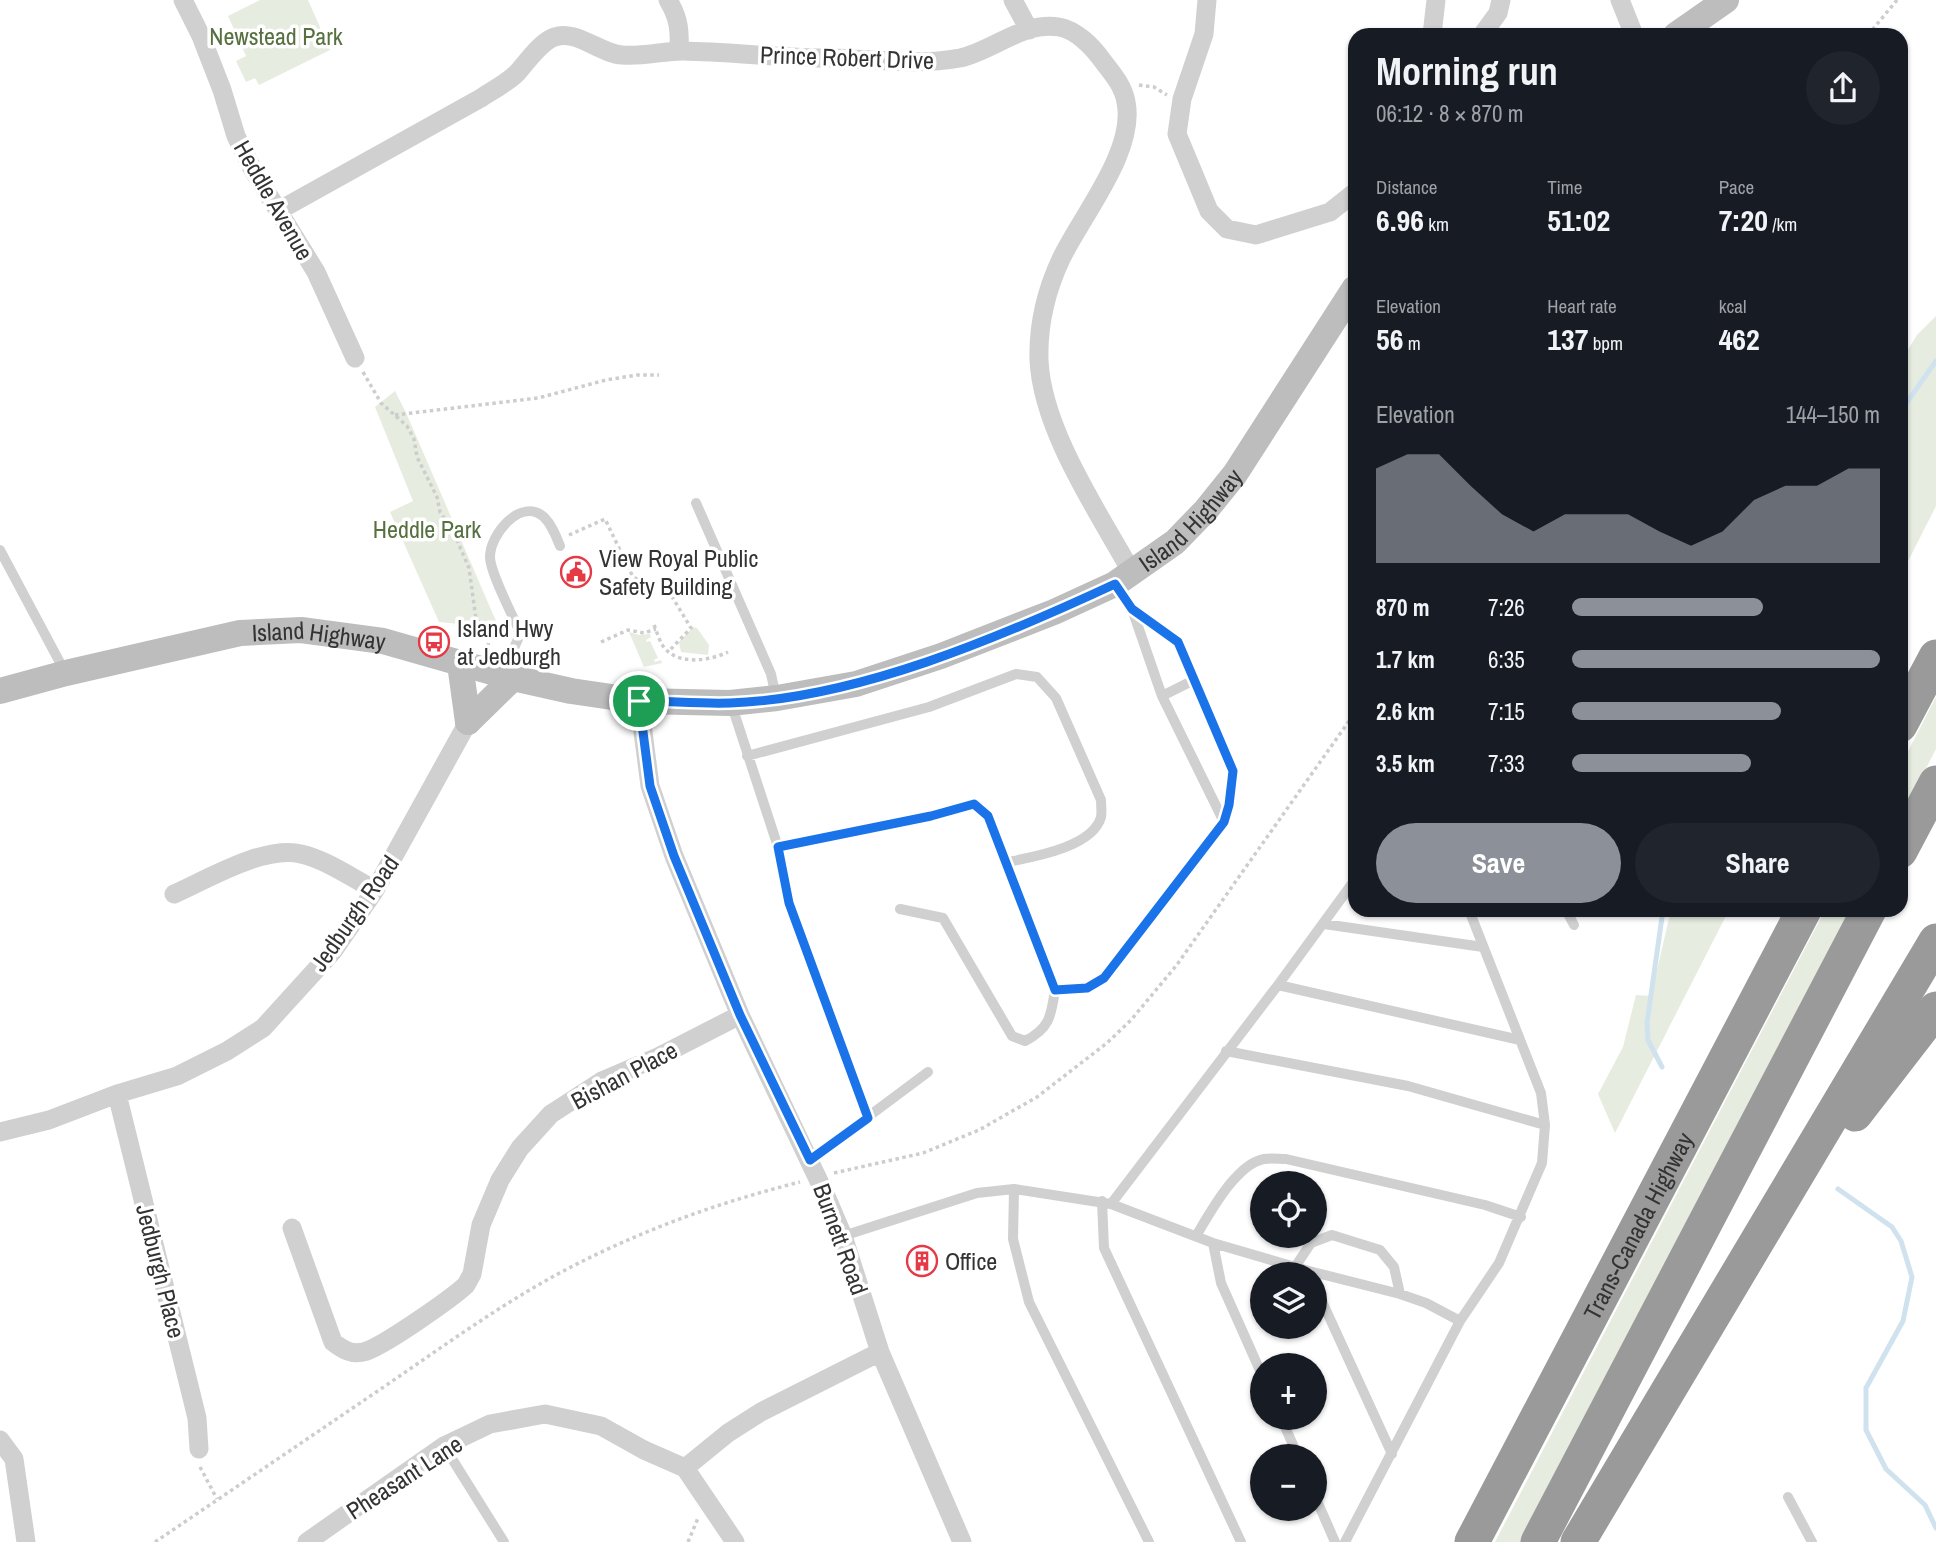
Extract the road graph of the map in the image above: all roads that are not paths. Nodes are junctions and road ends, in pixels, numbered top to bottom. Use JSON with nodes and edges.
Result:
{"nodes":[{"id":1,"x":183,"y":0,"type":"edge"},
{"id":2,"x":668,"y":0,"type":"edge"},
{"id":3,"x":1013,"y":0,"type":"edge"},
{"id":4,"x":1207,"y":0,"type":"edge"},
{"id":5,"x":1436,"y":0,"type":"edge"},
{"id":6,"x":1501,"y":0,"type":"edge"},
{"id":7,"x":1620,"y":0,"type":"edge"},
{"id":8,"x":1726,"y":0,"type":"edge"},
{"id":9,"x":1433,"y":28,"type":"edge"},
{"id":10,"x":1487,"y":28,"type":"edge"},
{"id":11,"x":1631,"y":28,"type":"edge"},
{"id":12,"x":1686,"y":28,"type":"edge"},
{"id":13,"x":1029,"y":30,"type":"junction"},
{"id":14,"x":679,"y":51,"type":"junction"},
{"id":15,"x":1348,"y":198,"type":"edge"},
{"id":16,"x":278,"y":211,"type":"junction"},
{"id":17,"x":1348,"y":298,"type":"edge"},
{"id":18,"x":355,"y":358,"type":"road end"},
{"id":19,"x":696,"y":503,"type":"dead end"},
{"id":20,"x":560,"y":546,"type":"dead end"},
{"id":21,"x":0,"y":550,"type":"edge"},
{"id":22,"x":1124,"y":578,"type":"junction"},
{"id":23,"x":1132,"y":609,"type":"junction"},
{"id":24,"x":1936,"y":657,"type":"edge"},
{"id":25,"x":489,"y":672,"type":"junction"},
{"id":26,"x":66,"y":673,"type":"junction"},
{"id":27,"x":1194,"y":680,"type":"junction"},
{"id":28,"x":0,"y":691,"type":"edge"},
{"id":29,"x":1162,"y":696,"type":"junction"},
{"id":30,"x":776,"y":698,"type":"junction"},
{"id":31,"x":639,"y":701,"type":"junction"},
{"id":32,"x":730,"y":703,"type":"junction"},
{"id":33,"x":1908,"y":710,"type":"edge"},
{"id":34,"x":468,"y":722,"type":"junction"},
{"id":35,"x":747,"y":756,"type":"junction"},
{"id":36,"x":1936,"y":783,"type":"edge"},
{"id":37,"x":1224,"y":822,"type":"junction"},
{"id":38,"x":1908,"y":836,"type":"edge"},
{"id":39,"x":778,"y":847,"type":"junction"},
{"id":40,"x":1008,"y":862,"type":"junction"},
{"id":41,"x":374,"y":890,"type":"junction"},
{"id":42,"x":1348,"y":890,"type":"edge"},
{"id":43,"x":174,"y":894,"type":"dead end"},
{"id":44,"x":900,"y":909,"type":"dead end"},
{"id":45,"x":1472,"y":917,"type":"edge"},
{"id":46,"x":1570,"y":917,"type":"edge"},
{"id":47,"x":1800,"y":917,"type":"edge"},
{"id":48,"x":1865,"y":917,"type":"edge"},
{"id":49,"x":1324,"y":924,"type":"junction"},
{"id":50,"x":1574,"y":925,"type":"dead end"},
{"id":51,"x":1936,"y":942,"type":"edge"},
{"id":52,"x":1483,"y":947,"type":"junction"},
{"id":53,"x":1278,"y":985,"type":"junction"},
{"id":54,"x":1055,"y":990,"type":"junction"},
{"id":55,"x":1936,"y":1009,"type":"edge"},
{"id":56,"x":740,"y":1015,"type":"junction"},
{"id":57,"x":1520,"y":1040,"type":"junction"},
{"id":58,"x":1226,"y":1051,"type":"junction"},
{"id":59,"x":928,"y":1072,"type":"dead end"},
{"id":60,"x":117,"y":1094,"type":"junction"},
{"id":61,"x":868,"y":1118,"type":"junction"},
{"id":62,"x":1545,"y":1125,"type":"junction"},
{"id":63,"x":0,"y":1132,"type":"edge"},
{"id":64,"x":810,"y":1160,"type":"junction"},
{"id":65,"x":1014,"y":1189,"type":"junction"},
{"id":66,"x":1106,"y":1203,"type":"junction"},
{"id":67,"x":1521,"y":1217,"type":"junction"},
{"id":68,"x":292,"y":1228,"type":"dead end"},
{"id":69,"x":843,"y":1236,"type":"junction"},
{"id":70,"x":1196,"y":1236,"type":"junction"},
{"id":71,"x":1213,"y":1242,"type":"junction"},
{"id":72,"x":1279,"y":1262,"type":"edge"},
{"id":73,"x":1298,"y":1262,"type":"edge"},
{"id":74,"x":1327,"y":1277,"type":"edge"},
{"id":75,"x":1728,"y":1290,"type":"junction"},
{"id":76,"x":1400,"y":1294,"type":"junction"},
{"id":77,"x":1327,"y":1312,"type":"edge"},
{"id":78,"x":1460,"y":1321,"type":"junction"},
{"id":79,"x":880,"y":1352,"type":"junction"},
{"id":80,"x":1252,"y":1353,"type":"edge"},
{"id":81,"x":0,"y":1440,"type":"edge"},
{"id":82,"x":444,"y":1446,"type":"junction"},
{"id":83,"x":199,"y":1449,"type":"dead end"},
{"id":84,"x":1392,"y":1454,"type":"junction"},
{"id":85,"x":685,"y":1468,"type":"junction"},
{"id":86,"x":1788,"y":1497,"type":"dead end"},
{"id":87,"x":1326,"y":1521,"type":"edge"},
{"id":88,"x":26,"y":1542,"type":"edge"},
{"id":89,"x":307,"y":1542,"type":"edge"},
{"id":90,"x":504,"y":1542,"type":"edge"},
{"id":91,"x":736,"y":1542,"type":"edge"},
{"id":92,"x":962,"y":1542,"type":"edge"},
{"id":93,"x":1149,"y":1542,"type":"edge"},
{"id":94,"x":1241,"y":1542,"type":"edge"},
{"id":95,"x":1335,"y":1542,"type":"edge"},
{"id":96,"x":1345,"y":1542,"type":"edge"},
{"id":97,"x":1472,"y":1542,"type":"edge"},
{"id":98,"x":1538,"y":1542,"type":"edge"},
{"id":99,"x":1578,"y":1542,"type":"edge"},
{"id":100,"x":1812,"y":1542,"type":"edge"}],
"edges":[{"from":1,"to":16,"type":"street","name":"Heddle Avenue"},
{"from":2,"to":14,"type":"street"},
{"from":3,"to":13,"type":"street"},
{"from":4,"to":15,"type":"street"},
{"from":5,"to":9,"type":"street"},
{"from":6,"to":10,"type":"street"},
{"from":7,"to":11,"type":"street"},
{"from":8,"to":12,"type":"main road"},
{"from":13,"to":14,"type":"street","name":"Prince Robert Drive"},
{"from":13,"to":22,"type":"street","name":"Prince Robert Drive"},
{"from":14,"to":16,"type":"street","name":"Prince Robert Drive"},
{"from":16,"to":18,"type":"street","name":"Heddle Avenue"},
{"from":17,"to":22,"type":"main road","name":"Island Highway"},
{"from":19,"to":30,"type":"lane"},
{"from":20,"to":25,"type":"lane"},
{"from":21,"to":26,"type":"lane"},
{"from":22,"to":23,"type":"lane"},
{"from":22,"to":30,"type":"main road","name":"Island Highway"},
{"from":23,"to":27,"type":"lane"},
{"from":23,"to":29,"type":"lane"},
{"from":24,"to":33,"type":"highway"},
{"from":25,"to":26,"type":"main road","name":"Island Highway"},
{"from":25,"to":31,"type":"main road","name":"Island Highway"},
{"from":25,"to":34,"type":"main road"},
{"from":25,"to":34,"type":"main road"},
{"from":26,"to":28,"type":"main road","name":"Island Highway"},
{"from":27,"to":29,"type":"lane"},
{"from":27,"to":37,"type":"lane"},
{"from":29,"to":37,"type":"lane"},
{"from":30,"to":32,"type":"main road","name":"Island Highway"},
{"from":31,"to":32,"type":"main road","name":"Island Highway"},
{"from":31,"to":56,"type":"street","name":"Burnett Road"},
{"from":32,"to":35,"type":"lane"},
{"from":34,"to":41,"type":"street","name":"Jedburgh Road"},
{"from":35,"to":39,"type":"lane"},
{"from":35,"to":40,"type":"lane"},
{"from":36,"to":38,"type":"highway"},
{"from":37,"to":54,"type":"lane"},
{"from":39,"to":40,"type":"lane"},
{"from":39,"to":61,"type":"lane"},
{"from":40,"to":54,"type":"lane"},
{"from":41,"to":43,"type":"street"},
{"from":41,"to":60,"type":"street","name":"Jedburgh Road"},
{"from":42,"to":49,"type":"lane"},
{"from":44,"to":54,"type":"lane"},
{"from":45,"to":52,"type":"lane"},
{"from":46,"to":50,"type":"lane"},
{"from":47,"to":97,"type":"highway","name":"Trans-Canada Highway"},
{"from":48,"to":98,"type":"highway"},
{"from":49,"to":52,"type":"lane"},
{"from":49,"to":53,"type":"lane"},
{"from":51,"to":75,"type":"highway"},
{"from":52,"to":57,"type":"lane"},
{"from":53,"to":57,"type":"lane"},
{"from":53,"to":58,"type":"lane"},
{"from":55,"to":75,"type":"highway"},
{"from":56,"to":64,"type":"street","name":"Burnett Road"},
{"from":56,"to":68,"type":"street","name":"Bishan Place"},
{"from":57,"to":62,"type":"lane"},
{"from":58,"to":62,"type":"lane"},
{"from":58,"to":66,"type":"lane"},
{"from":59,"to":61,"type":"lane"},
{"from":60,"to":63,"type":"street","name":"Jedburgh Road"},
{"from":60,"to":83,"type":"street","name":"Jedburgh Place"},
{"from":61,"to":64,"type":"lane"},
{"from":62,"to":67,"type":"lane"},
{"from":64,"to":69,"type":"street","name":"Burnett Road"},
{"from":65,"to":66,"type":"lane"},
{"from":65,"to":69,"type":"lane"},
{"from":65,"to":93,"type":"lane"},
{"from":66,"to":70,"type":"lane"},
{"from":66,"to":94,"type":"lane"},
{"from":67,"to":70,"type":"lane"},
{"from":67,"to":78,"type":"lane"},
{"from":69,"to":79,"type":"street","name":"Burnett Road"},
{"from":70,"to":71,"type":"lane"},
{"from":71,"to":72,"type":"lane"},
{"from":71,"to":80,"type":"lane"},
{"from":73,"to":76,"type":"lane"},
{"from":74,"to":76,"type":"lane"},
{"from":75,"to":99,"type":"highway"},
{"from":76,"to":78,"type":"lane"},
{"from":77,"to":84,"type":"lane"},
{"from":78,"to":84,"type":"lane"},
{"from":79,"to":85,"type":"street"},
{"from":79,"to":92,"type":"street","name":"Burnett Road"},
{"from":81,"to":88,"type":"street"},
{"from":82,"to":85,"type":"street","name":"Pheasant Lane"},
{"from":82,"to":89,"type":"street","name":"Pheasant Lane"},
{"from":82,"to":90,"type":"lane"},
{"from":84,"to":96,"type":"lane"},
{"from":85,"to":91,"type":"street"},
{"from":86,"to":100,"type":"lane"},
{"from":87,"to":95,"type":"lane"}]}
